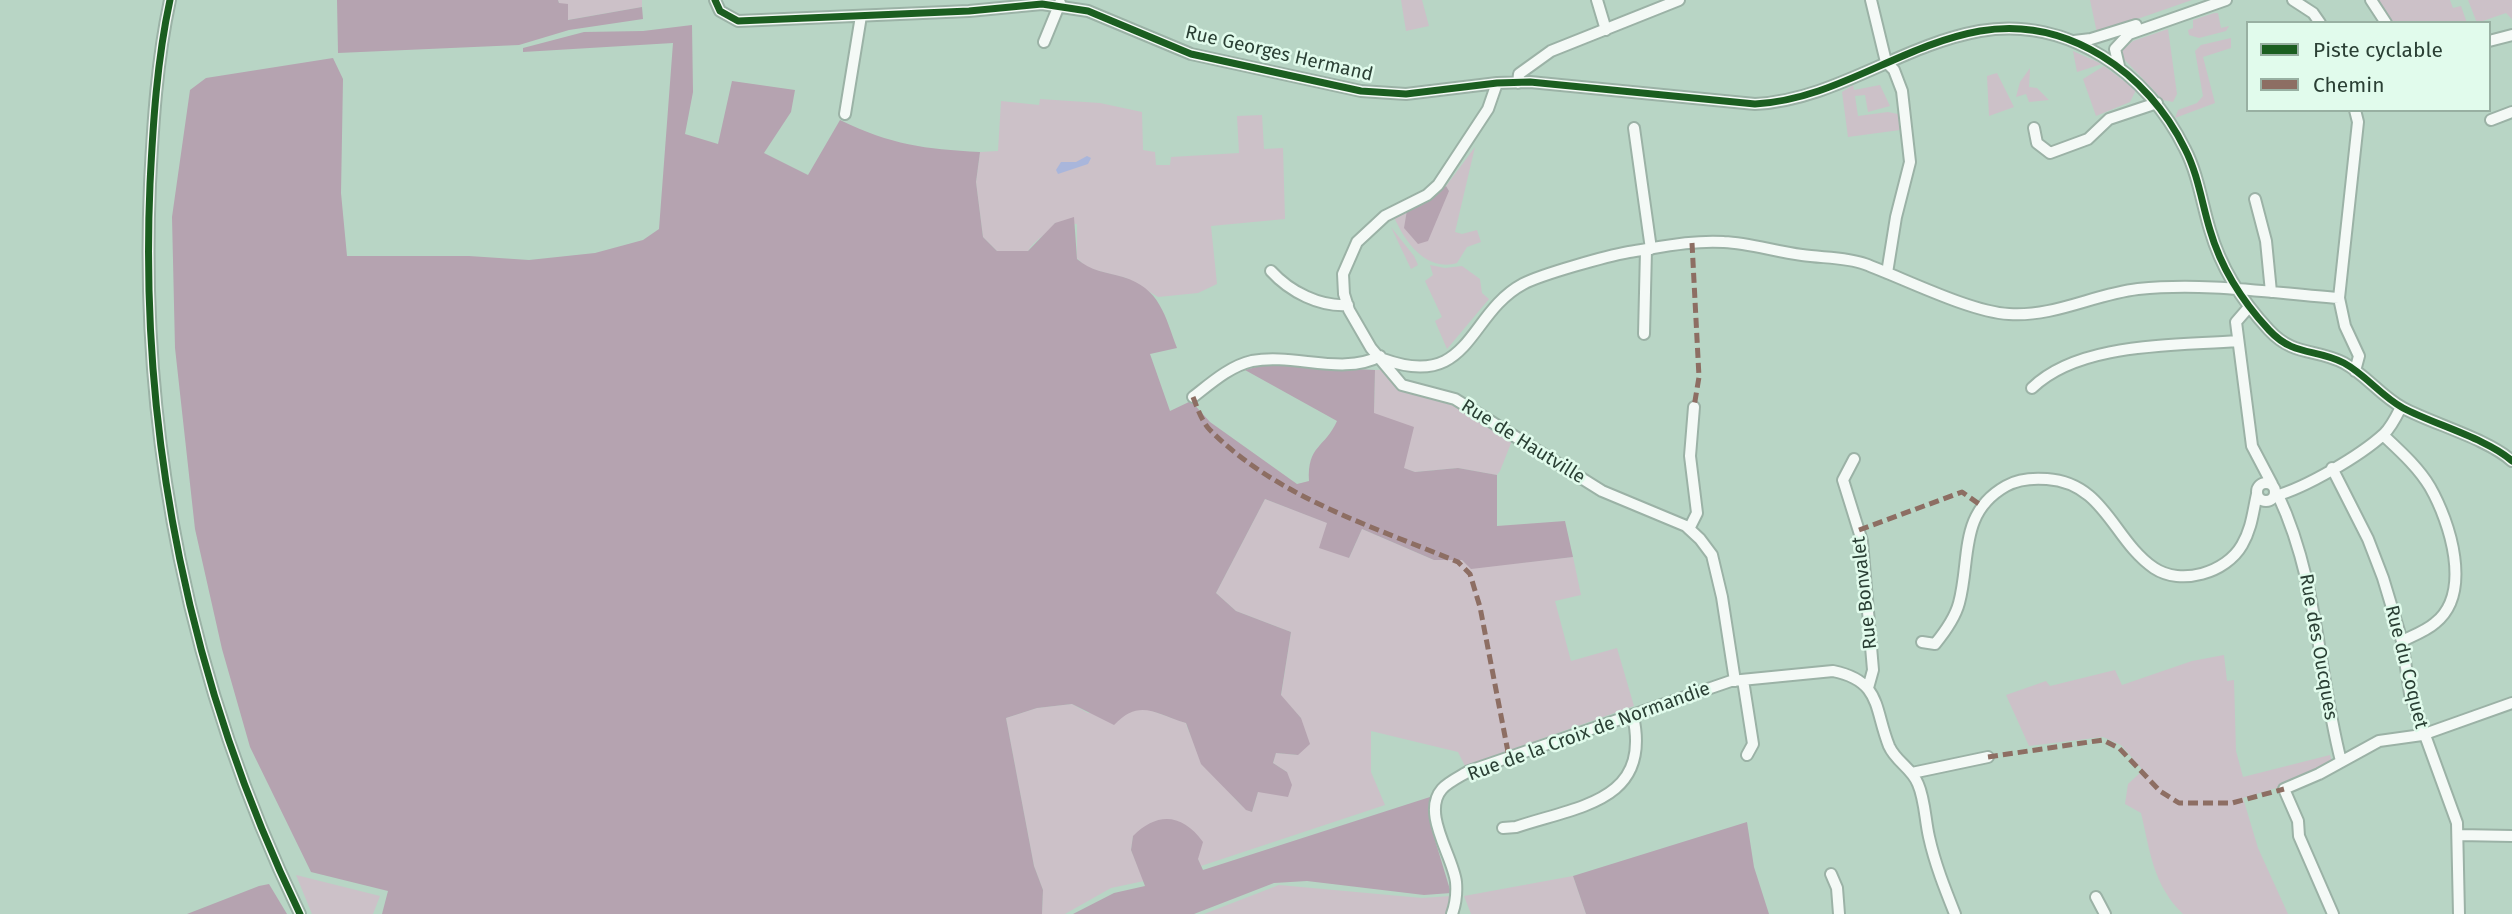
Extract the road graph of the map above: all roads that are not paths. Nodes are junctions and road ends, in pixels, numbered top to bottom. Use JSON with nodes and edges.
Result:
{"nodes":[{"id":1,"x":170,"y":0,"type":"edge"},
{"id":2,"x":716,"y":0,"type":"edge"},
{"id":3,"x":1597,"y":0,"type":"edge"},
{"id":4,"x":1679,"y":0,"type":"edge"},
{"id":5,"x":1871,"y":0,"type":"edge"},
{"id":6,"x":2204,"y":0,"type":"edge"},
{"id":7,"x":2226,"y":0,"type":"edge"},
{"id":8,"x":2293,"y":0,"type":"edge"},
{"id":9,"x":2371,"y":0,"type":"edge"},
{"id":10,"x":1060,"y":3,"type":"edge"},
{"id":11,"x":862,"y":16,"type":"junction"},
{"id":12,"x":2319,"y":21,"type":"edge"},
{"id":13,"x":2385,"y":21,"type":"edge"},
{"id":14,"x":1606,"y":30,"type":"junction"},
{"id":15,"x":2110,"y":34,"type":"junction"},
{"id":16,"x":2512,"y":36,"type":"edge"},
{"id":17,"x":2072,"y":41,"type":"junction"},
{"id":18,"x":2491,"y":41,"type":"edge"},
{"id":19,"x":1044,"y":42,"type":"dead end"},
{"id":20,"x":2100,"y":52,"type":"junction"},
{"id":21,"x":1885,"y":62,"type":"junction"},
{"id":22,"x":2119,"y":66,"type":"junction"},
{"id":23,"x":1497,"y":83,"type":"junction"},
{"id":24,"x":1518,"y":83,"type":"junction"},
{"id":25,"x":2157,"y":103,"type":"junction"},
{"id":26,"x":2356,"y":112,"type":"edge"},
{"id":27,"x":2512,"y":112,"type":"edge"},
{"id":28,"x":845,"y":114,"type":"dead end"},
{"id":29,"x":2491,"y":120,"type":"dead end"},
{"id":30,"x":1634,"y":128,"type":"dead end"},
{"id":31,"x":2034,"y":128,"type":"dead end"},
{"id":32,"x":2255,"y":199,"type":"dead end"},
{"id":33,"x":1649,"y":249,"type":"junction"},
{"id":34,"x":1271,"y":271,"type":"dead end"},
{"id":35,"x":1887,"y":273,"type":"junction"},
{"id":36,"x":2234,"y":287,"type":"junction"},
{"id":37,"x":2271,"y":292,"type":"junction"},
{"id":38,"x":2339,"y":298,"type":"junction"},
{"id":39,"x":1348,"y":305,"type":"junction"},
{"id":40,"x":2249,"y":307,"type":"junction"},
{"id":41,"x":1644,"y":334,"type":"dead end"},
{"id":42,"x":2236,"y":341,"type":"junction"},
{"id":43,"x":1381,"y":357,"type":"junction"},
{"id":44,"x":2356,"y":370,"type":"junction"},
{"id":45,"x":2032,"y":388,"type":"dead end"},
{"id":46,"x":1193,"y":397,"type":"dead end"},
{"id":47,"x":1694,"y":407,"type":"dead end"},
{"id":48,"x":2401,"y":407,"type":"junction"},
{"id":49,"x":2383,"y":435,"type":"junction"},
{"id":50,"x":1854,"y":459,"type":"dead end"},
{"id":51,"x":2512,"y":461,"type":"edge"},
{"id":52,"x":2332,"y":468,"type":"junction"},
{"id":53,"x":2268,"y":493,"type":"junction"},
{"id":54,"x":1689,"y":529,"type":"junction"},
{"id":55,"x":2402,"y":641,"type":"junction"},
{"id":56,"x":1923,"y":642,"type":"dead end"},
{"id":57,"x":1739,"y":680,"type":"junction"},
{"id":58,"x":1868,"y":688,"type":"junction"},
{"id":59,"x":2512,"y":703,"type":"edge"},
{"id":60,"x":1633,"y":716,"type":"junction"},
{"id":61,"x":2423,"y":734,"type":"junction"},
{"id":62,"x":1747,"y":755,"type":"dead end"},
{"id":63,"x":1988,"y":757,"type":"dead end"},
{"id":64,"x":2341,"y":761,"type":"junction"},
{"id":65,"x":1912,"y":773,"type":"junction"},
{"id":66,"x":1503,"y":828,"type":"dead end"},
{"id":67,"x":2459,"y":835,"type":"junction"},
{"id":68,"x":2512,"y":836,"type":"edge"},
{"id":69,"x":1831,"y":874,"type":"dead end"},
{"id":70,"x":2096,"y":897,"type":"dead end"},
{"id":71,"x":1453,"y":913,"type":"edge"},
{"id":72,"x":300,"y":914,"type":"edge"},
{"id":73,"x":1839,"y":914,"type":"edge"},
{"id":74,"x":1955,"y":914,"type":"edge"},
{"id":75,"x":2105,"y":914,"type":"edge"},
{"id":76,"x":2333,"y":914,"type":"edge"},
{"id":77,"x":2459,"y":914,"type":"edge"}],
"edges":[{"from":1,"to":72,"type":"street"},
{"from":2,"to":11,"type":"street","name":"Rue Georges Hermand"},
{"from":3,"to":14,"type":"street"},
{"from":4,"to":14,"type":"street"},
{"from":5,"to":21,"type":"street"},
{"from":6,"to":15,"type":"street"},
{"from":7,"to":22,"type":"street"},
{"from":8,"to":12,"type":"street"},
{"from":9,"to":13,"type":"street"},
{"from":10,"to":11,"type":"street","name":"Rue Georges Hermand"},
{"from":10,"to":19,"type":"street"},
{"from":10,"to":23,"type":"street","name":"Rue Georges Hermand"},
{"from":11,"to":28,"type":"street"},
{"from":14,"to":24,"type":"street"},
{"from":15,"to":17,"type":"street"},
{"from":15,"to":20,"type":"street"},
{"from":16,"to":18,"type":"street"},
{"from":17,"to":20,"type":"street","name":"Rue Georges Hermand"},
{"from":17,"to":21,"type":"street","name":"Rue Georges Hermand"},
{"from":20,"to":22,"type":"street","name":"Rue Georges Hermand"},
{"from":21,"to":24,"type":"street","name":"Rue Georges Hermand"},
{"from":21,"to":35,"type":"street"},
{"from":22,"to":25,"type":"street","name":"Rue Georges Hermand"},
{"from":23,"to":24,"type":"street","name":"Rue Georges Hermand"},
{"from":23,"to":39,"type":"street","name":"Rue de Hautville"},
{"from":25,"to":31,"type":"street"},
{"from":25,"to":36,"type":"street","name":"Rue Georges Hermand"},
{"from":26,"to":38,"type":"street"},
{"from":27,"to":29,"type":"street"},
{"from":30,"to":33,"type":"street"},
{"from":32,"to":37,"type":"street"},
{"from":33,"to":35,"type":"street"},
{"from":33,"to":41,"type":"street"},
{"from":33,"to":43,"type":"street"},
{"from":34,"to":39,"type":"street"},
{"from":35,"to":36,"type":"street"},
{"from":36,"to":37,"type":"street"},
{"from":36,"to":40,"type":"street","name":"Rue Georges Hermand"},
{"from":37,"to":38,"type":"street"},
{"from":38,"to":44,"type":"street"},
{"from":39,"to":43,"type":"street","name":"Rue de Hautville"},
{"from":40,"to":42,"type":"street","name":"Rue des Oucques"},
{"from":40,"to":44,"type":"street","name":"Rue Georges Hermand"},
{"from":42,"to":45,"type":"street"},
{"from":42,"to":53,"type":"street","name":"Rue des Oucques"},
{"from":43,"to":46,"type":"street"},
{"from":43,"to":54,"type":"street","name":"Rue de Hautville"},
{"from":44,"to":48,"type":"street","name":"Rue Georges Hermand"},
{"from":47,"to":54,"type":"street"},
{"from":48,"to":49,"type":"street"},
{"from":48,"to":51,"type":"street","name":"Rue Georges Hermand"},
{"from":49,"to":52,"type":"street"},
{"from":49,"to":55,"type":"street"},
{"from":50,"to":58,"type":"street","name":"Rue Bonvalet"},
{"from":52,"to":53,"type":"street"},
{"from":52,"to":55,"type":"street","name":"Rue du Coquet"},
{"from":53,"to":56,"type":"street"},
{"from":53,"to":64,"type":"street","name":"Rue des Oucques"},
{"from":54,"to":57,"type":"street","name":"Rue de Hautville"},
{"from":55,"to":61,"type":"street","name":"Rue du Coquet"},
{"from":57,"to":58,"type":"street","name":"Rue de la Croix de Normandie"},
{"from":57,"to":60,"type":"street","name":"Rue de la Croix de Normandie"},
{"from":57,"to":62,"type":"street","name":"Rue de Hautville"},
{"from":58,"to":65,"type":"street"},
{"from":59,"to":61,"type":"street"},
{"from":60,"to":66,"type":"street"},
{"from":60,"to":71,"type":"street","name":"Rue de la Croix de Normandie"},
{"from":61,"to":64,"type":"street"},
{"from":61,"to":67,"type":"street","name":"Rue du Coquet"},
{"from":63,"to":65,"type":"street"},
{"from":64,"to":76,"type":"street"},
{"from":65,"to":74,"type":"street"},
{"from":67,"to":68,"type":"street"},
{"from":67,"to":77,"type":"street","name":"Rue du Coquet"},
{"from":69,"to":73,"type":"street"},
{"from":70,"to":75,"type":"street"}]}
